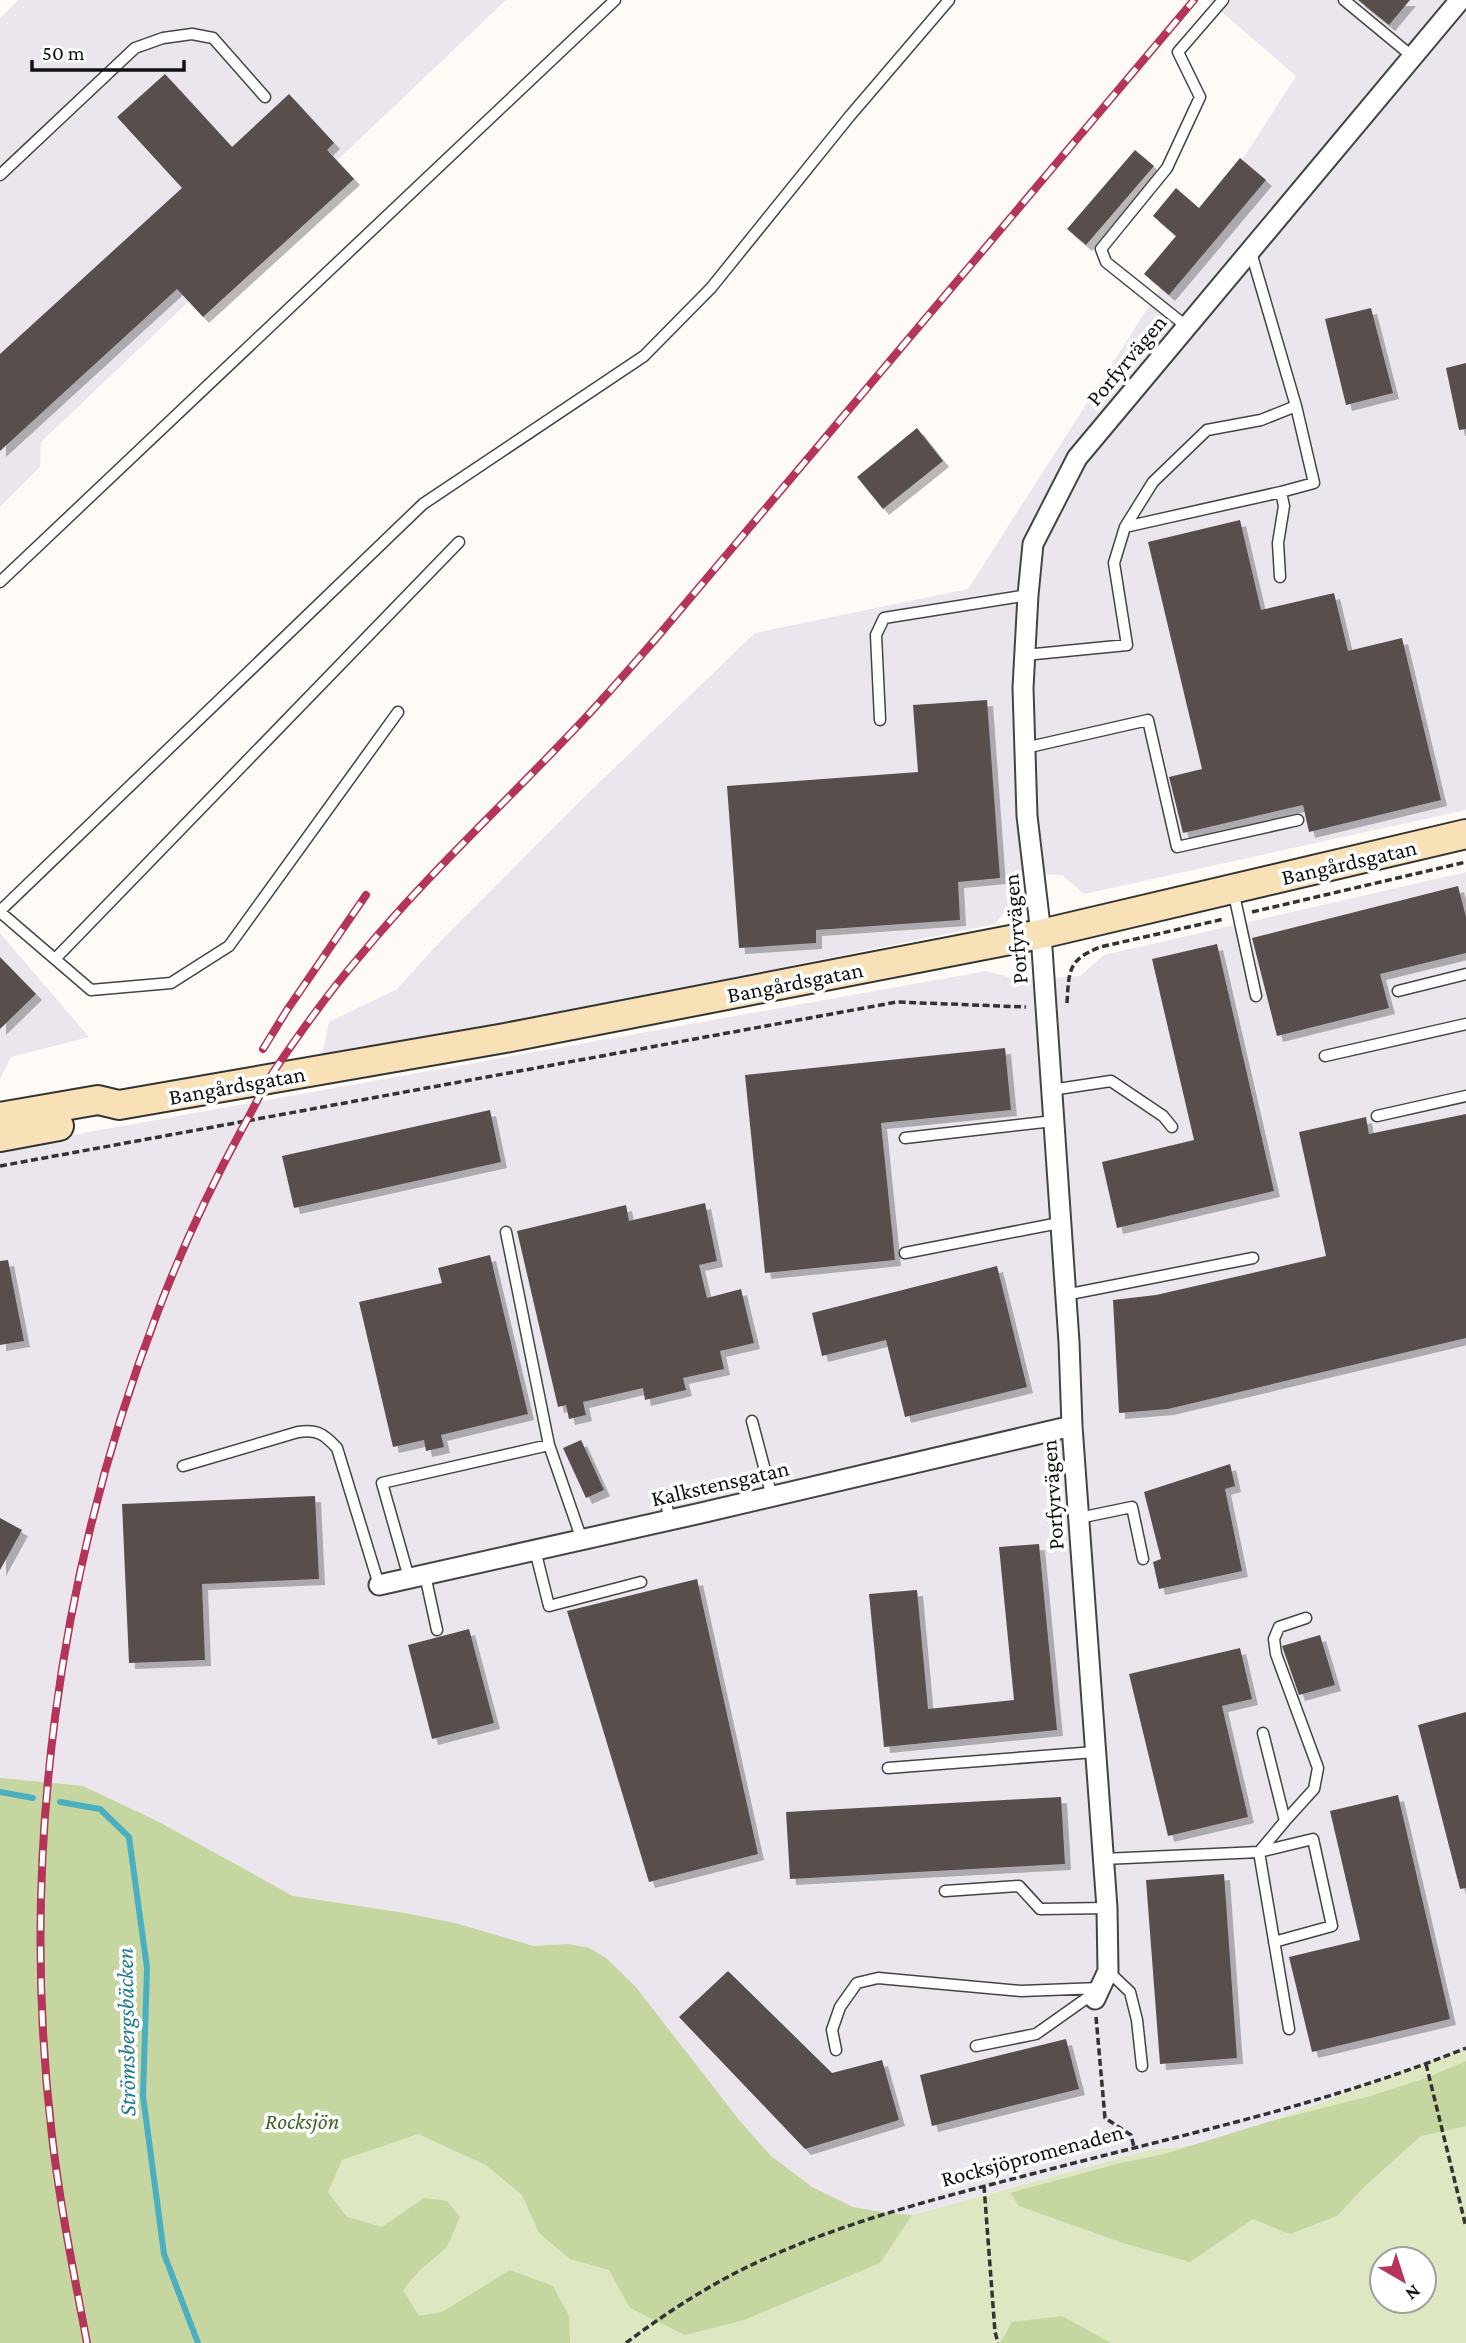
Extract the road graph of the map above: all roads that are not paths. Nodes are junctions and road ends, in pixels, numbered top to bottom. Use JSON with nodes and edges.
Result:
{"nodes":[{"id":1,"x":615,"y":0,"type":"edge"},
{"id":2,"x":949,"y":0,"type":"edge"},
{"id":3,"x":1223,"y":0,"type":"edge"},
{"id":4,"x":1344,"y":0,"type":"edge"},
{"id":5,"x":1460,"y":0,"type":"edge"},
{"id":6,"x":1413,"y":57,"type":"junction"},
{"id":7,"x":265,"y":97,"type":"dead end"},
{"id":8,"x":0,"y":175,"type":"edge"},
{"id":9,"x":1250,"y":248,"type":"junction"},
{"id":10,"x":1186,"y":326,"type":"junction"},
{"id":11,"x":1296,"y":406,"type":"junction"},
{"id":12,"x":1281,"y":492,"type":"junction"},
{"id":13,"x":1125,"y":527,"type":"junction"},
{"id":14,"x":459,"y":542,"type":"dead end"},
{"id":15,"x":1280,"y":577,"type":"dead end"},
{"id":16,"x":0,"y":582,"type":"edge"},
{"id":17,"x":1028,"y":595,"type":"junction"},
{"id":18,"x":1025,"y":656,"type":"junction"},
{"id":19,"x":398,"y":712,"type":"dead end"},
{"id":20,"x":880,"y":720,"type":"dead end"},
{"id":21,"x":1025,"y":748,"type":"junction"},
{"id":22,"x":1298,"y":820,"type":"dead end"},
{"id":23,"x":1466,"y":834,"type":"edge"},
{"id":24,"x":1236,"y":902,"type":"junction"},
{"id":25,"x":0,"y":911,"type":"edge"},
{"id":26,"x":1041,"y":934,"type":"junction"},
{"id":27,"x":55,"y":959,"type":"junction"},
{"id":28,"x":1466,"y":974,"type":"edge"},
{"id":29,"x":1398,"y":991,"type":"dead end"},
{"id":30,"x":1256,"y":996,"type":"dead end"},
{"id":31,"x":1466,"y":1024,"type":"edge"},
{"id":32,"x":1325,"y":1056,"type":"dead end"},
{"id":33,"x":1051,"y":1090,"type":"junction"},
{"id":34,"x":1466,"y":1096,"type":"edge"},
{"id":35,"x":119,"y":1105,"type":"junction"},
{"id":36,"x":1377,"y":1116,"type":"dead end"},
{"id":37,"x":0,"y":1117,"type":"edge"},
{"id":38,"x":1053,"y":1121,"type":"junction"},
{"id":39,"x":1172,"y":1127,"type":"dead end"},
{"id":40,"x":0,"y":1130,"type":"edge"},
{"id":41,"x":0,"y":1137,"type":"edge"},
{"id":42,"x":905,"y":1138,"type":"dead end"},
{"id":43,"x":1059,"y":1223,"type":"junction"},
{"id":44,"x":506,"y":1232,"type":"dead end"},
{"id":45,"x":905,"y":1253,"type":"dead end"},
{"id":46,"x":1253,"y":1258,"type":"dead end"},
{"id":47,"x":1065,"y":1295,"type":"junction"},
{"id":48,"x":752,"y":1421,"type":"dead end"},
{"id":49,"x":1072,"y":1426,"type":"junction"},
{"id":50,"x":549,"y":1445,"type":"junction"},
{"id":51,"x":183,"y":1466,"type":"dead end"},
{"id":52,"x":664,"y":1495,"type":"dead end"},
{"id":53,"x":772,"y":1497,"type":"junction"},
{"id":54,"x":1079,"y":1518,"type":"junction"},
{"id":55,"x":670,"y":1520,"type":"junction"},
{"id":56,"x":582,"y":1540,"type":"junction"},
{"id":57,"x":534,"y":1550,"type":"junction"},
{"id":58,"x":1143,"y":1559,"type":"dead end"},
{"id":59,"x":417,"y":1576,"type":"junction"},
{"id":60,"x":641,"y":1583,"type":"dead end"},
{"id":61,"x":379,"y":1584,"type":"joint"},
{"id":62,"x":1306,"y":1618,"type":"dead end"},
{"id":63,"x":437,"y":1630,"type":"dead end"},
{"id":64,"x":1263,"y":1733,"type":"dead end"},
{"id":65,"x":1095,"y":1752,"type":"junction"},
{"id":66,"x":888,"y":1768,"type":"dead end"},
{"id":67,"x":1284,"y":1821,"type":"junction"},
{"id":68,"x":1259,"y":1852,"type":"junction"},
{"id":69,"x":1103,"y":1859,"type":"junction"},
{"id":70,"x":945,"y":1891,"type":"dead end"},
{"id":71,"x":1107,"y":1908,"type":"junction"},
{"id":72,"x":1274,"y":1942,"type":"junction"},
{"id":73,"x":1101,"y":1986,"type":"junction"},
{"id":74,"x":1289,"y":2029,"type":"dead end"},
{"id":75,"x":976,"y":2046,"type":"dead end"},
{"id":76,"x":836,"y":2050,"type":"dead end"},
{"id":77,"x":1142,"y":2066,"type":"dead end"}],
"edges":[{"from":1,"to":16,"type":"lane"},
{"from":2,"to":25,"type":"lane"},
{"from":3,"to":10,"type":"lane"},
{"from":4,"to":6,"type":"lane"},
{"from":5,"to":6,"type":"street","name":"Porfyrvägen"},
{"from":6,"to":9,"type":"street","name":"Porfyrvägen"},
{"from":7,"to":8,"type":"lane"},
{"from":9,"to":10,"type":"street","name":"Porfyrvägen"},
{"from":9,"to":11,"type":"lane"},
{"from":10,"to":17,"type":"street","name":"Porfyrvägen"},
{"from":11,"to":12,"type":"lane"},
{"from":11,"to":13,"type":"lane"},
{"from":12,"to":13,"type":"lane"},
{"from":12,"to":15,"type":"lane"},
{"from":13,"to":18,"type":"lane"},
{"from":14,"to":27,"type":"lane"},
{"from":17,"to":18,"type":"street","name":"Porfyrvägen"},
{"from":17,"to":20,"type":"lane"},
{"from":18,"to":21,"type":"street","name":"Porfyrvägen"},
{"from":19,"to":27,"type":"lane"},
{"from":21,"to":22,"type":"lane"},
{"from":21,"to":26,"type":"street","name":"Porfyrvägen"},
{"from":23,"to":24,"type":"main road","name":"Bangårdsgatan"},
{"from":24,"to":26,"type":"main road","name":"Bangårdsgatan"},
{"from":24,"to":30,"type":"lane"},
{"from":25,"to":27,"type":"lane"},
{"from":26,"to":33,"type":"street","name":"Porfyrvägen"},
{"from":26,"to":35,"type":"main road","name":"Bangårdsgatan"},
{"from":28,"to":29,"type":"lane"},
{"from":31,"to":32,"type":"lane"},
{"from":33,"to":38,"type":"street","name":"Porfyrvägen"},
{"from":33,"to":39,"type":"lane"},
{"from":34,"to":36,"type":"lane"},
{"from":35,"to":37,"type":"main road","name":"Bangårdsgatan"},
{"from":35,"to":40,"type":"lane","name":"Bangårdsgatan"},
{"from":35,"to":41,"type":"main road","name":"Bangårdsgatan"},
{"from":38,"to":42,"type":"lane"},
{"from":38,"to":43,"type":"street","name":"Porfyrvägen"},
{"from":43,"to":45,"type":"lane"},
{"from":43,"to":47,"type":"street","name":"Porfyrvägen"},
{"from":44,"to":50,"type":"lane"},
{"from":46,"to":47,"type":"lane"},
{"from":47,"to":49,"type":"street","name":"Porfyrvägen"},
{"from":48,"to":53,"type":"lane"},
{"from":49,"to":53,"type":"street","name":"Kalkstensgatan"},
{"from":49,"to":54,"type":"street","name":"Porfyrvägen"},
{"from":50,"to":56,"type":"lane"},
{"from":50,"to":59,"type":"lane"},
{"from":51,"to":61,"type":"lane"},
{"from":52,"to":55,"type":"lane"},
{"from":53,"to":55,"type":"street","name":"Kalkstensgatan"},
{"from":54,"to":58,"type":"lane"},
{"from":54,"to":65,"type":"street","name":"Porfyrvägen"},
{"from":55,"to":56,"type":"street","name":"Kalkstensgatan"},
{"from":56,"to":57,"type":"street","name":"Kalkstensgatan"},
{"from":57,"to":59,"type":"street","name":"Kalkstensgatan"},
{"from":57,"to":60,"type":"lane"},
{"from":59,"to":61,"type":"street","name":"Kalkstensgatan"},
{"from":59,"to":63,"type":"lane"},
{"from":62,"to":67,"type":"lane"},
{"from":64,"to":67,"type":"lane"},
{"from":65,"to":66,"type":"lane"},
{"from":65,"to":69,"type":"street","name":"Porfyrvägen"},
{"from":67,"to":68,"type":"lane"},
{"from":68,"to":69,"type":"lane"},
{"from":68,"to":72,"type":"lane"},
{"from":68,"to":72,"type":"lane"},
{"from":69,"to":71,"type":"street","name":"Porfyrvägen"},
{"from":70,"to":71,"type":"lane"},
{"from":71,"to":73,"type":"street","name":"Porfyrvägen"},
{"from":72,"to":74,"type":"lane"},
{"from":73,"to":75,"type":"lane"},
{"from":73,"to":76,"type":"lane"},
{"from":73,"to":77,"type":"lane"}]}
